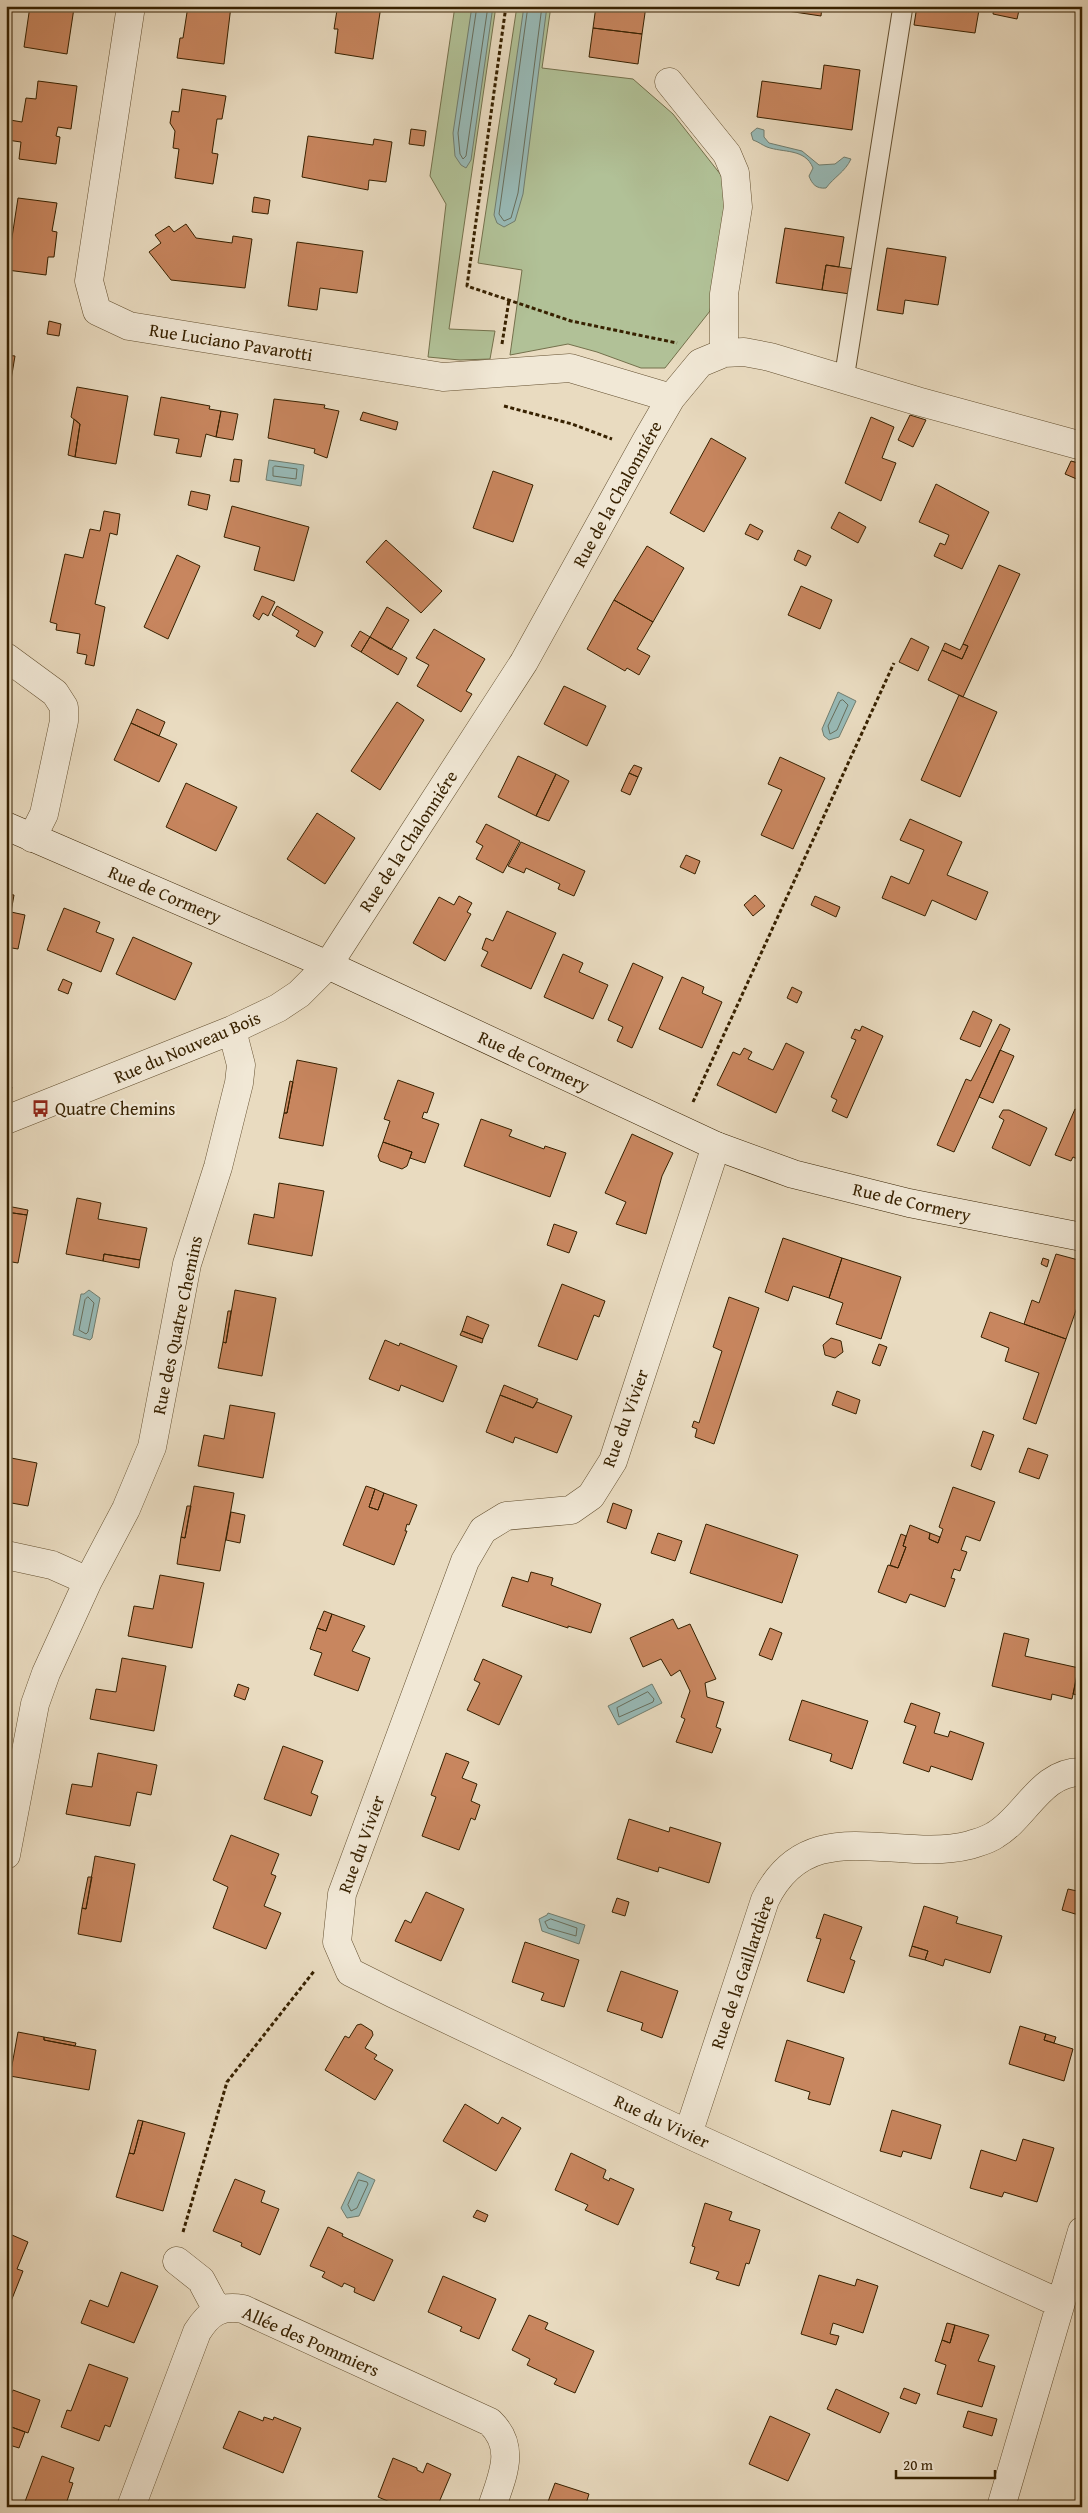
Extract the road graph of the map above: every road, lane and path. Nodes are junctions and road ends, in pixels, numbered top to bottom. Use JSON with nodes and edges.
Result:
{"nodes":[{"id":1,"x":130,"y":6,"type":"edge"},
{"id":2,"x":506,"y":6,"type":"edge"},
{"id":3,"x":903,"y":6,"type":"edge"},
{"id":4,"x":669,"y":82,"type":"dead end"},
{"id":5,"x":724,"y":353,"type":"junction"},
{"id":6,"x":844,"y":379,"type":"junction"},
{"id":7,"x":671,"y":398,"type":"junction"},
{"id":8,"x":1082,"y":446,"type":"edge"},
{"id":9,"x":6,"y":657,"type":"edge"},
{"id":10,"x":894,"y":663,"type":"dead end"},
{"id":11,"x":6,"y":826,"type":"edge"},
{"id":12,"x":32,"y":838,"type":"junction"},
{"id":13,"x":328,"y":965,"type":"junction"},
{"id":14,"x":232,"y":1030,"type":"junction"},
{"id":15,"x":6,"y":1120,"type":"edge"},
{"id":16,"x":681,"y":1130,"type":"junction"},
{"id":17,"x":716,"y":1146,"type":"junction"},
{"id":18,"x":1082,"y":1237,"type":"edge"},
{"id":19,"x":6,"y":1555,"type":"edge"},
{"id":20,"x":88,"y":1581,"type":"junction"},
{"id":21,"x":1082,"y":1772,"type":"edge"},
{"id":22,"x":6,"y":1854,"type":"edge"},
{"id":23,"x":338,"y":1943,"type":"junction"},
{"id":24,"x":688,"y":2134,"type":"junction"},
{"id":25,"x":1082,"y":2231,"type":"edge"},
{"id":26,"x":178,"y":2261,"type":"joint"},
{"id":27,"x":1059,"y":2303,"type":"junction"},
{"id":28,"x":217,"y":2310,"type":"junction"},
{"id":29,"x":130,"y":2507,"type":"edge"},
{"id":30,"x":492,"y":2507,"type":"edge"},
{"id":31,"x":1001,"y":2507,"type":"edge"}],
"edges":[{"from":1,"to":7,"type":"street","name":"Rue Luciano Pavarotti"},
{"from":2,"to":5,"type":"path"},
{"from":3,"to":6,"type":"lane"},
{"from":4,"to":5,"type":"street"},
{"from":5,"to":6,"type":"street","name":"Rue de la Chalonniére"},
{"from":5,"to":7,"type":"street","name":"Rue de la Chalonniére"},
{"from":6,"to":8,"type":"street","name":"Rue de la Chalonniére"},
{"from":7,"to":13,"type":"street","name":"Rue de la Chalonniére"},
{"from":9,"to":12,"type":"street"},
{"from":10,"to":16,"type":"path"},
{"from":11,"to":12,"type":"street","name":"Rue de Cormery"},
{"from":12,"to":13,"type":"street","name":"Rue de Cormery"},
{"from":13,"to":14,"type":"street","name":"Rue du Nouveau Bois"},
{"from":13,"to":16,"type":"street","name":"Rue de Cormery"},
{"from":14,"to":15,"type":"street","name":"Rue du Nouveau Bois"},
{"from":14,"to":20,"type":"street","name":"Rue des Quatre Chemins"},
{"from":16,"to":17,"type":"street","name":"Rue de Cormery"},
{"from":17,"to":18,"type":"street","name":"Rue de Cormery"},
{"from":17,"to":23,"type":"street","name":"Rue du Vivier"},
{"from":19,"to":20,"type":"street"},
{"from":20,"to":22,"type":"street","name":"Rue des Quatre Chemins"},
{"from":21,"to":24,"type":"street","name":"Rue de la Gaillardière"},
{"from":23,"to":24,"type":"street","name":"Rue du Vivier"},
{"from":23,"to":26,"type":"path"},
{"from":24,"to":27,"type":"street","name":"Rue du Vivier"},
{"from":25,"to":27,"type":"street"},
{"from":26,"to":28,"type":"street"},
{"from":27,"to":31,"type":"street"},
{"from":28,"to":29,"type":"street","name":"Allée des Pommiers"},
{"from":28,"to":30,"type":"street","name":"Allée des Pommiers"}]}
